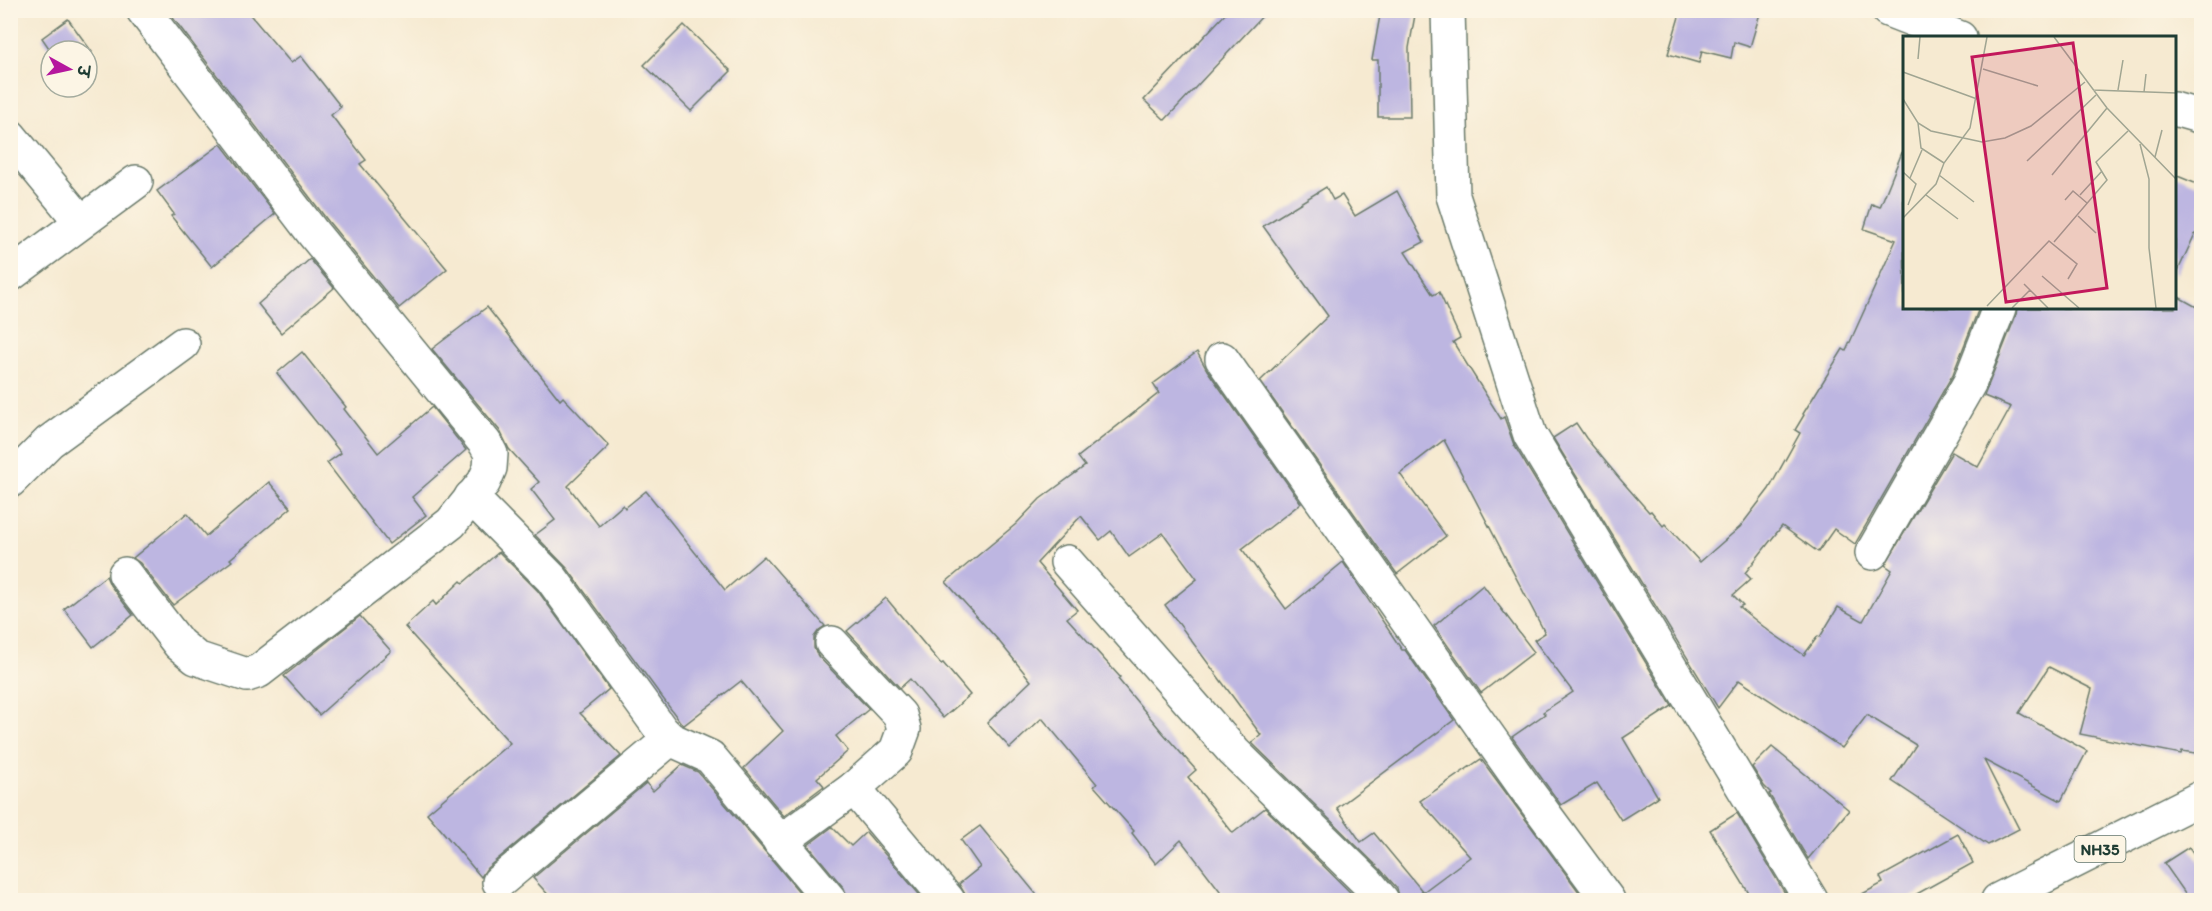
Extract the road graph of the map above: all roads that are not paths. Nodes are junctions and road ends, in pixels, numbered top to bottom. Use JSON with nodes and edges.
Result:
{"nodes":[{"id":1,"x":143,"y":10,"type":"edge"},
{"id":2,"x":1448,"y":10,"type":"edge"},
{"id":3,"x":1888,"y":10,"type":"edge"},
{"id":4,"x":1955,"y":36,"type":"edge"},
{"id":5,"x":2176,"y":109,"type":"edge"},
{"id":6,"x":2202,"y":117,"type":"edge"},
{"id":7,"x":10,"y":136,"type":"edge"},
{"id":8,"x":136,"y":182,"type":"dead end"},
{"id":9,"x":81,"y":222,"type":"junction"},
{"id":10,"x":10,"y":276,"type":"edge"},
{"id":11,"x":1999,"y":309,"type":"edge"},
{"id":12,"x":183,"y":344,"type":"dead end"},
{"id":13,"x":1222,"y":359,"type":"dead end"},
{"id":14,"x":10,"y":482,"type":"edge"},
{"id":15,"x":471,"y":497,"type":"junction"},
{"id":16,"x":1872,"y":553,"type":"dead end"},
{"id":17,"x":1067,"y":562,"type":"dead end"},
{"id":18,"x":125,"y":574,"type":"dead end"},
{"id":19,"x":832,"y":643,"type":"dead end"},
{"id":20,"x":670,"y":739,"type":"junction"},
{"id":21,"x":854,"y":788,"type":"junction"},
{"id":22,"x":2202,"y":797,"type":"edge"},
{"id":23,"x":780,"y":842,"type":"junction"},
{"id":24,"x":499,"y":882,"type":"dead end"},
{"id":25,"x":830,"y":900,"type":"edge"},
{"id":26,"x":948,"y":900,"type":"edge"},
{"id":27,"x":1382,"y":900,"type":"edge"},
{"id":28,"x":1608,"y":900,"type":"edge"},
{"id":29,"x":1810,"y":900,"type":"edge"},
{"id":30,"x":1998,"y":900,"type":"edge"}],
"edges":[{"from":1,"to":15,"type":"main road"},
{"from":2,"to":29,"type":"main road"},
{"from":3,"to":4,"type":"main road"},
{"from":5,"to":6,"type":"main road"},
{"from":7,"to":9,"type":"main road"},
{"from":8,"to":9,"type":"main road"},
{"from":9,"to":10,"type":"main road"},
{"from":11,"to":16,"type":"main road"},
{"from":12,"to":14,"type":"main road"},
{"from":13,"to":28,"type":"main road"},
{"from":15,"to":18,"type":"main road"},
{"from":15,"to":20,"type":"main road"},
{"from":17,"to":27,"type":"main road"},
{"from":19,"to":21,"type":"main road"},
{"from":20,"to":23,"type":"main road"},
{"from":20,"to":24,"type":"main road"},
{"from":21,"to":23,"type":"main road"},
{"from":21,"to":26,"type":"main road"},
{"from":22,"to":30,"type":"main road","number":"NH35"},
{"from":23,"to":25,"type":"main road"}]}
